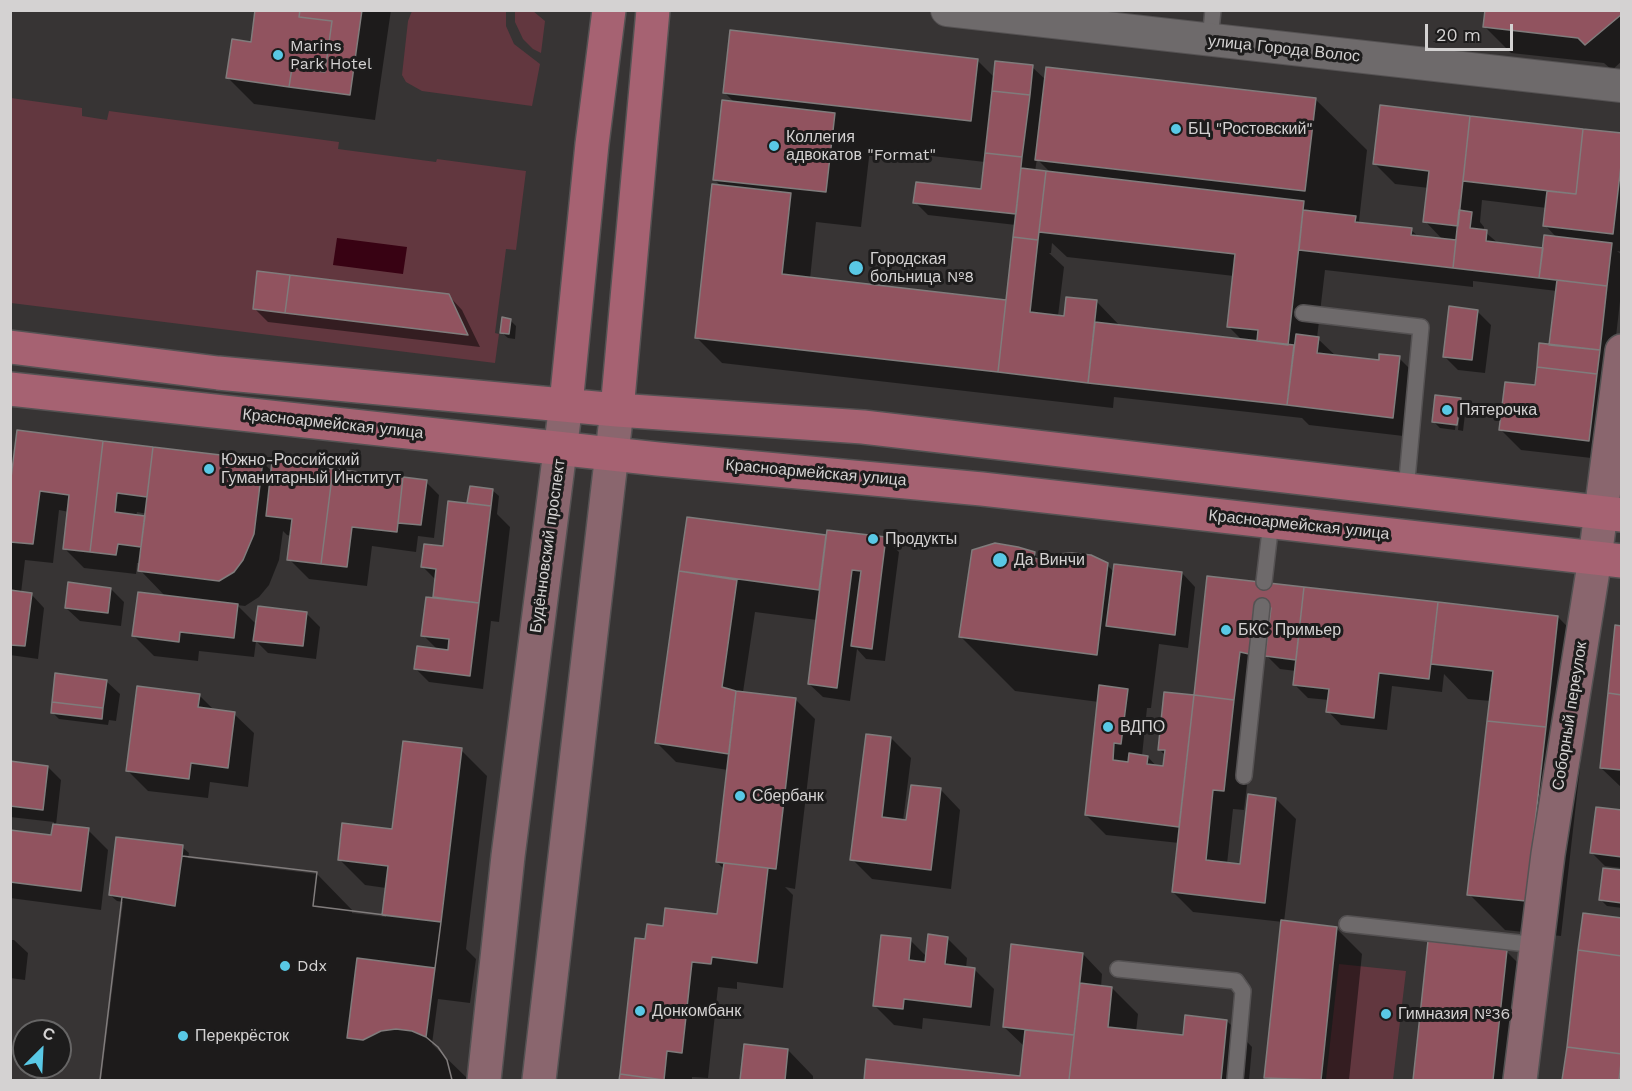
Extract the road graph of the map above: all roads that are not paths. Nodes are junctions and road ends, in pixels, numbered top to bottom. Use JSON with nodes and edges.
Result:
{"nodes":[{"id":1,"x":609,"y":10,"type":"edge"},
{"id":2,"x":653,"y":10,"type":"edge"},
{"id":3,"x":947,"y":10,"type":"edge"},
{"id":4,"x":1212,"y":25,"type":"edge"},
{"id":5,"x":1622,"y":86,"type":"edge"},
{"id":6,"x":1303,"y":313,"type":"dead end"},
{"id":7,"x":10,"y":347,"type":"edge"},
{"id":8,"x":1622,"y":351,"type":"edge"},
{"id":9,"x":10,"y":388,"type":"edge"},
{"id":10,"x":566,"y":404,"type":"junction"},
{"id":11,"x":617,"y":410,"type":"junction"},
{"id":12,"x":561,"y":448,"type":"junction"},
{"id":13,"x":613,"y":453,"type":"junction"},
{"id":14,"x":1406,"y":490,"type":"junction"},
{"id":15,"x":1611,"y":514,"type":"edge"},
{"id":16,"x":1271,"y":522,"type":"junction"},
{"id":17,"x":1608,"y":559,"type":"edge"},
{"id":18,"x":1264,"y":582,"type":"dead end"},
{"id":19,"x":1262,"y":606,"type":"dead end"},
{"id":20,"x":1244,"y":776,"type":"dead end"},
{"id":21,"x":1347,"y":924,"type":"dead end"},
{"id":22,"x":1537,"y":945,"type":"junction"},
{"id":23,"x":1118,"y":969,"type":"dead end"},
{"id":24,"x":484,"y":1080,"type":"edge"},
{"id":25,"x":539,"y":1080,"type":"edge"},
{"id":26,"x":1235,"y":1080,"type":"edge"},
{"id":27,"x":1520,"y":1080,"type":"edge"}],
"edges":[{"from":1,"to":10,"type":"main road","name":"Будённовский проспект"},
{"from":2,"to":11,"type":"main road"},
{"from":3,"to":4,"type":"street","name":"улица Города Волос"},
{"from":4,"to":5,"type":"street","name":"улица Города Волос"},
{"from":6,"to":14,"type":"lane"},
{"from":7,"to":10,"type":"main road"},
{"from":8,"to":15,"type":"main road","name":"Соборный переулок"},
{"from":9,"to":12,"type":"main road","name":"Красноармейская улица"},
{"from":10,"to":11,"type":"main road"},
{"from":10,"to":12,"type":"main road","name":"Будённовский проспект"},
{"from":11,"to":13,"type":"main road"},
{"from":11,"to":14,"type":"main road"},
{"from":12,"to":13,"type":"main road","name":"Красноармейская улица"},
{"from":12,"to":24,"type":"main road","name":"Будённовский проспект"},
{"from":13,"to":16,"type":"main road","name":"Красноармейская улица"},
{"from":13,"to":25,"type":"main road"},
{"from":14,"to":15,"type":"main road"},
{"from":15,"to":17,"type":"main road","name":"Соборный переулок"},
{"from":16,"to":17,"type":"main road","name":"Красноармейская улица"},
{"from":16,"to":18,"type":"lane"},
{"from":17,"to":22,"type":"main road","name":"Соборный переулок"},
{"from":19,"to":20,"type":"lane"},
{"from":21,"to":22,"type":"lane"},
{"from":22,"to":27,"type":"main road","name":"Соборный переулок"},
{"from":23,"to":26,"type":"lane"}]}
